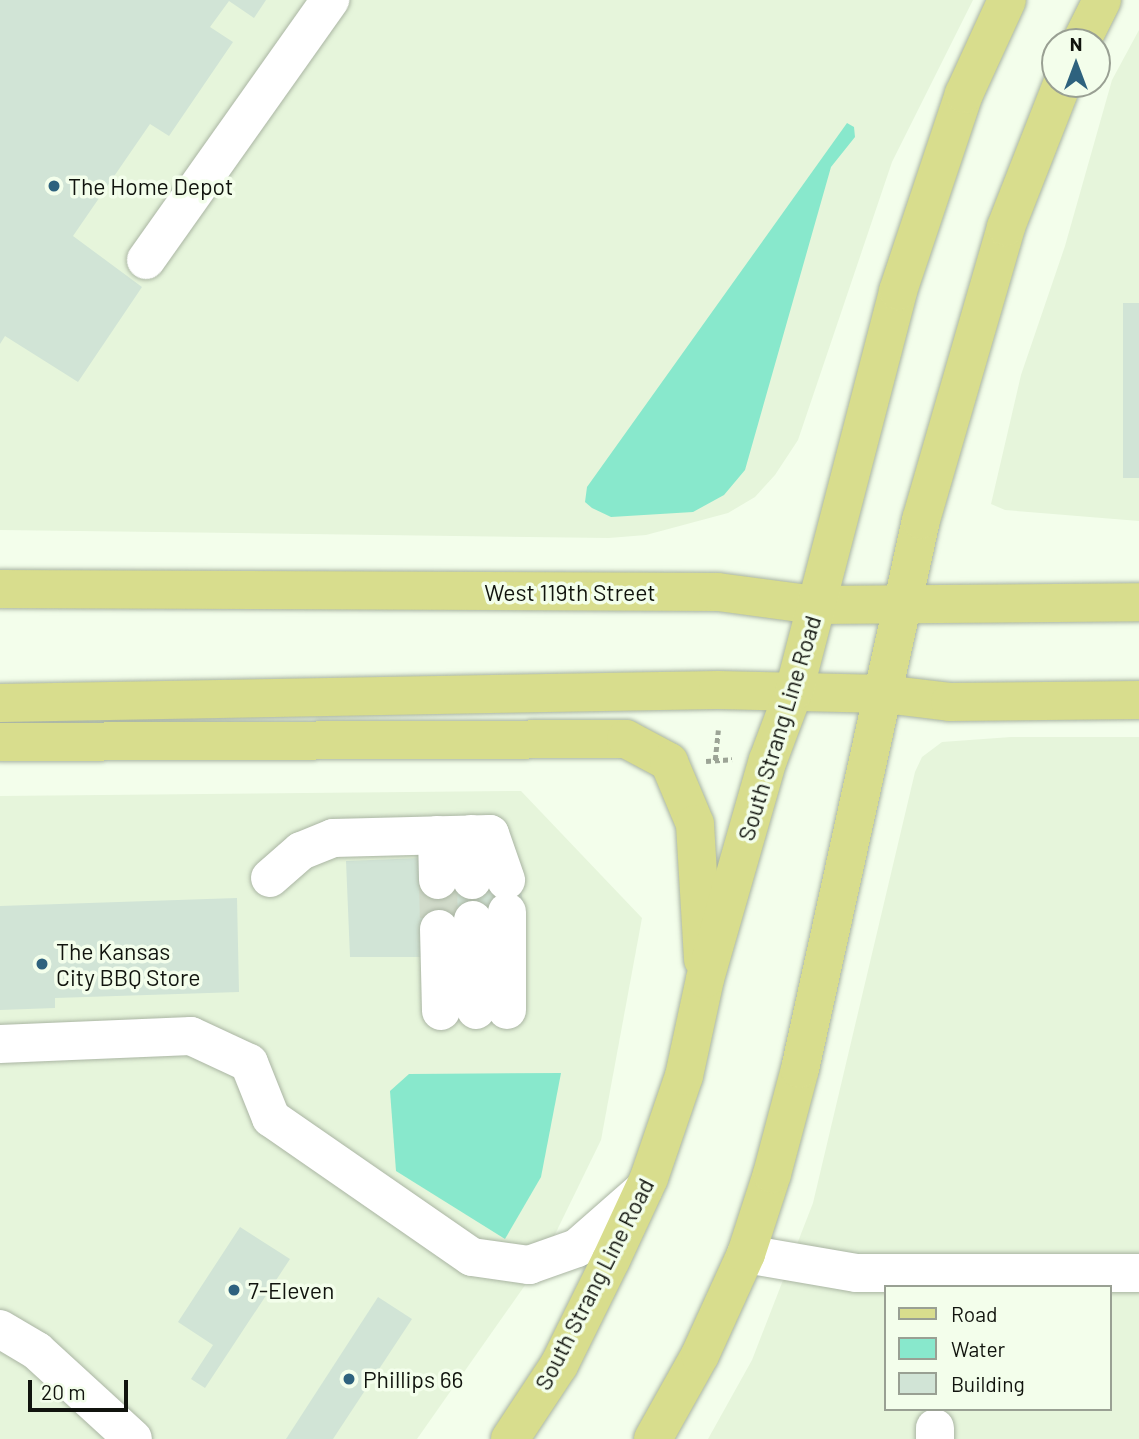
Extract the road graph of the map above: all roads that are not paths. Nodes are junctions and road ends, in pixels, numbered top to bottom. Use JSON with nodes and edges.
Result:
{"nodes":[{"id":1,"x":330,"y":0,"type":"edge"},
{"id":2,"x":1007,"y":0,"type":"edge"},
{"id":3,"x":1102,"y":0,"type":"edge"},
{"id":4,"x":1088,"y":28,"type":"edge"},
{"id":5,"x":1056,"y":98,"type":"edge"},
{"id":6,"x":146,"y":260,"type":"dead end"},
{"id":7,"x":0,"y":589,"type":"edge"},
{"id":8,"x":1139,"y":602,"type":"edge"},
{"id":9,"x":901,"y":604,"type":"junction"},
{"id":10,"x":816,"y":605,"type":"junction"},
{"id":11,"x":794,"y":691,"type":"junction"},
{"id":12,"x":884,"y":694,"type":"junction"},
{"id":13,"x":1139,"y":700,"type":"edge"},
{"id":14,"x":0,"y":703,"type":"edge"},
{"id":15,"x":0,"y":742,"type":"edge"},
{"id":16,"x":454,"y":834,"type":"junction"},
{"id":17,"x":270,"y":878,"type":"dead end"},
{"id":18,"x":472,"y":900,"type":"junction"},
{"id":19,"x":705,"y":979,"type":"junction"},
{"id":20,"x":0,"y":1044,"type":"edge"},
{"id":21,"x":643,"y":1190,"type":"junction"},
{"id":22,"x":746,"y":1254,"type":"junction"},
{"id":23,"x":1139,"y":1273,"type":"edge"},
{"id":24,"x":0,"y":1329,"type":"edge"},
{"id":25,"x":133,"y":1439,"type":"edge"},
{"id":26,"x":510,"y":1439,"type":"edge"},
{"id":27,"x":653,"y":1439,"type":"edge"}],
"edges":[{"from":1,"to":6,"type":"street"},
{"from":2,"to":10,"type":"main road","name":"South Strang Line Road"},
{"from":3,"to":4,"type":"main road"},
{"from":5,"to":9,"type":"main road"},
{"from":7,"to":10,"type":"main road","name":"West 119th Street"},
{"from":8,"to":9,"type":"main road","name":"West 119th Street"},
{"from":9,"to":10,"type":"main road","name":"West 119th Street"},
{"from":9,"to":12,"type":"main road"},
{"from":10,"to":11,"type":"main road","name":"South Strang Line Road"},
{"from":11,"to":12,"type":"main road"},
{"from":11,"to":14,"type":"main road"},
{"from":11,"to":19,"type":"main road","name":"South Strang Line Road"},
{"from":12,"to":13,"type":"main road"},
{"from":12,"to":22,"type":"main road"},
{"from":15,"to":19,"type":"main road"},
{"from":16,"to":17,"type":"street"},
{"from":16,"to":18,"type":"street"},
{"from":16,"to":18,"type":"street"},
{"from":18,"to":18,"type":"street"},
{"from":19,"to":21,"type":"main road","name":"South Strang Line Road"},
{"from":20,"to":21,"type":"street"},
{"from":21,"to":26,"type":"main road","name":"South Strang Line Road"},
{"from":22,"to":23,"type":"street"},
{"from":22,"to":27,"type":"main road"},
{"from":24,"to":25,"type":"street"}]}
